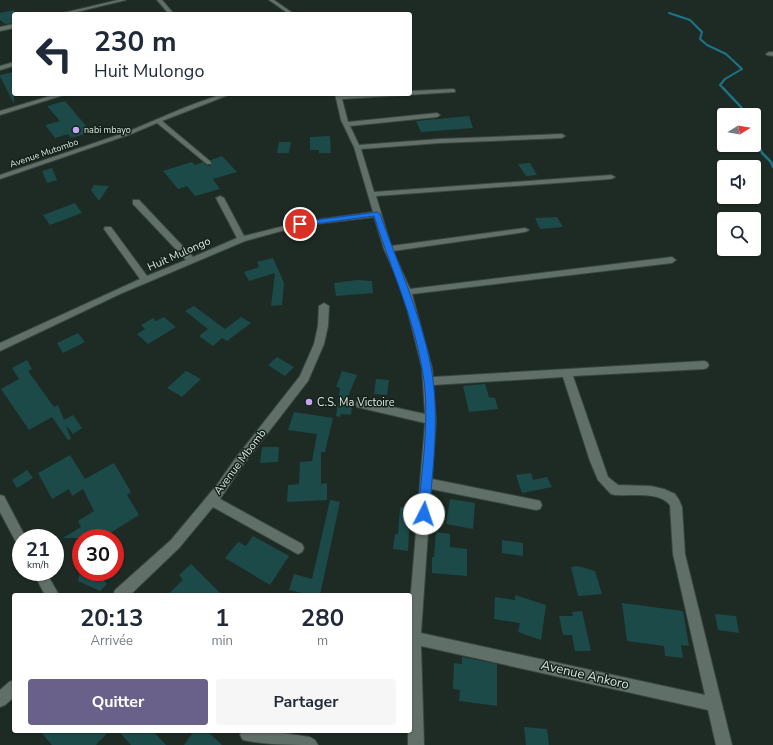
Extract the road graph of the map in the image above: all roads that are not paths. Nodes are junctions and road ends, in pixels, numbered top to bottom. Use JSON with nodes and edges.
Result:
{"nodes":[{"id":1,"x":124,"y":0,"type":"edge"},
{"id":2,"x":159,"y":0,"type":"edge"},
{"id":3,"x":271,"y":0,"type":"edge"},
{"id":4,"x":70,"y":12,"type":"edge"},
{"id":5,"x":170,"y":12,"type":"edge"},
{"id":6,"x":289,"y":12,"type":"edge"},
{"id":7,"x":12,"y":26,"type":"edge"},
{"id":8,"x":0,"y":29,"type":"edge"},
{"id":9,"x":12,"y":65,"type":"edge"},
{"id":10,"x":0,"y":68,"type":"edge"},
{"id":11,"x":453,"y":91,"type":"dead end"},
{"id":12,"x":412,"y":93,"type":"edge"},
{"id":13,"x":57,"y":96,"type":"edge"},
{"id":14,"x":222,"y":96,"type":"edge"},
{"id":15,"x":339,"y":96,"type":"edge"},
{"id":16,"x":0,"y":113,"type":"edge"},
{"id":17,"x":437,"y":115,"type":"dead end"},
{"id":18,"x":158,"y":121,"type":"junction"},
{"id":19,"x":346,"y":124,"type":"junction"},
{"id":20,"x":562,"y":136,"type":"dead end"},
{"id":21,"x":357,"y":147,"type":"junction"},
{"id":22,"x":209,"y":163,"type":"dead end"},
{"id":23,"x":0,"y":177,"type":"edge"},
{"id":24,"x":611,"y":177,"type":"dead end"},
{"id":25,"x":373,"y":194,"type":"junction"},
{"id":26,"x":220,"y":198,"type":"dead end"},
{"id":27,"x":136,"y":202,"type":"dead end"},
{"id":28,"x":377,"y":214,"type":"junction"},
{"id":29,"x":108,"y":229,"type":"dead end"},
{"id":30,"x":525,"y":230,"type":"dead end"},
{"id":31,"x":242,"y":239,"type":"junction"},
{"id":32,"x":388,"y":249,"type":"junction"},
{"id":33,"x":191,"y":260,"type":"junction"},
{"id":34,"x":672,"y":260,"type":"dead end"},
{"id":35,"x":146,"y":281,"type":"junction"},
{"id":36,"x":407,"y":292,"type":"junction"},
{"id":37,"x":324,"y":306,"type":"dead end"},
{"id":38,"x":0,"y":346,"type":"edge"},
{"id":39,"x":704,"y":365,"type":"dead end"},
{"id":40,"x":567,"y":373,"type":"junction"},
{"id":41,"x":428,"y":381,"type":"junction"},
{"id":42,"x":361,"y":404,"type":"dead end"},
{"id":43,"x":431,"y":420,"type":"junction"},
{"id":44,"x":426,"y":483,"type":"junction"},
{"id":45,"x":0,"y":500,"type":"edge"},
{"id":46,"x":211,"y":500,"type":"junction"},
{"id":47,"x":536,"y":505,"type":"dead end"},
{"id":48,"x":15,"y":529,"type":"edge"},
{"id":49,"x":298,"y":548,"type":"dead end"},
{"id":50,"x":44,"y":581,"type":"edge"},
{"id":51,"x":51,"y":593,"type":"edge"},
{"id":52,"x":122,"y":593,"type":"edge"},
{"id":53,"x":414,"y":638,"type":"junction"},
{"id":54,"x":12,"y":689,"type":"edge"},
{"id":55,"x":0,"y":700,"type":"edge"},
{"id":56,"x":714,"y":704,"type":"junction"},
{"id":57,"x":248,"y":735,"type":"dead end"},
{"id":58,"x":310,"y":745,"type":"edge"},
{"id":59,"x":416,"y":745,"type":"edge"},
{"id":60,"x":724,"y":745,"type":"edge"}],
"edges":[{"from":1,"to":4,"type":"street"},
{"from":2,"to":5,"type":"street"},
{"from":3,"to":6,"type":"street"},
{"from":7,"to":8,"type":"street"},
{"from":9,"to":10,"type":"street"},
{"from":11,"to":12,"type":"street"},
{"from":13,"to":16,"type":"street"},
{"from":14,"to":18,"type":"street","name":"Avenue Mutombo"},
{"from":15,"to":19,"type":"street"},
{"from":17,"to":19,"type":"street"},
{"from":18,"to":22,"type":"street"},
{"from":18,"to":23,"type":"street","name":"Avenue Mutombo"},
{"from":19,"to":21,"type":"street"},
{"from":20,"to":21,"type":"street"},
{"from":21,"to":25,"type":"street"},
{"from":24,"to":25,"type":"street"},
{"from":25,"to":28,"type":"street"},
{"from":26,"to":31,"type":"street"},
{"from":27,"to":33,"type":"street"},
{"from":28,"to":31,"type":"street","name":"Huit Mulongo"},
{"from":28,"to":32,"type":"street"},
{"from":29,"to":35,"type":"street"},
{"from":30,"to":32,"type":"street"},
{"from":31,"to":33,"type":"street","name":"Huit Mulongo"},
{"from":32,"to":36,"type":"street"},
{"from":33,"to":35,"type":"street","name":"Huit Mulongo"},
{"from":34,"to":36,"type":"street"},
{"from":35,"to":38,"type":"street","name":"Huit Mulongo"},
{"from":36,"to":41,"type":"street"},
{"from":37,"to":46,"type":"street","name":"Avenue Mbomb"},
{"from":39,"to":40,"type":"street"},
{"from":40,"to":41,"type":"street"},
{"from":40,"to":56,"type":"street"},
{"from":41,"to":43,"type":"street"},
{"from":42,"to":43,"type":"street"},
{"from":43,"to":44,"type":"street"},
{"from":44,"to":47,"type":"street"},
{"from":44,"to":53,"type":"street"},
{"from":45,"to":48,"type":"street"},
{"from":46,"to":49,"type":"street"},
{"from":46,"to":52,"type":"street","name":"Avenue Mbomb"},
{"from":50,"to":51,"type":"street"},
{"from":53,"to":56,"type":"street","name":"Avenue Ankoro"},
{"from":53,"to":59,"type":"street"},
{"from":54,"to":55,"type":"street"},
{"from":56,"to":60,"type":"street"},
{"from":57,"to":58,"type":"street"}]}
